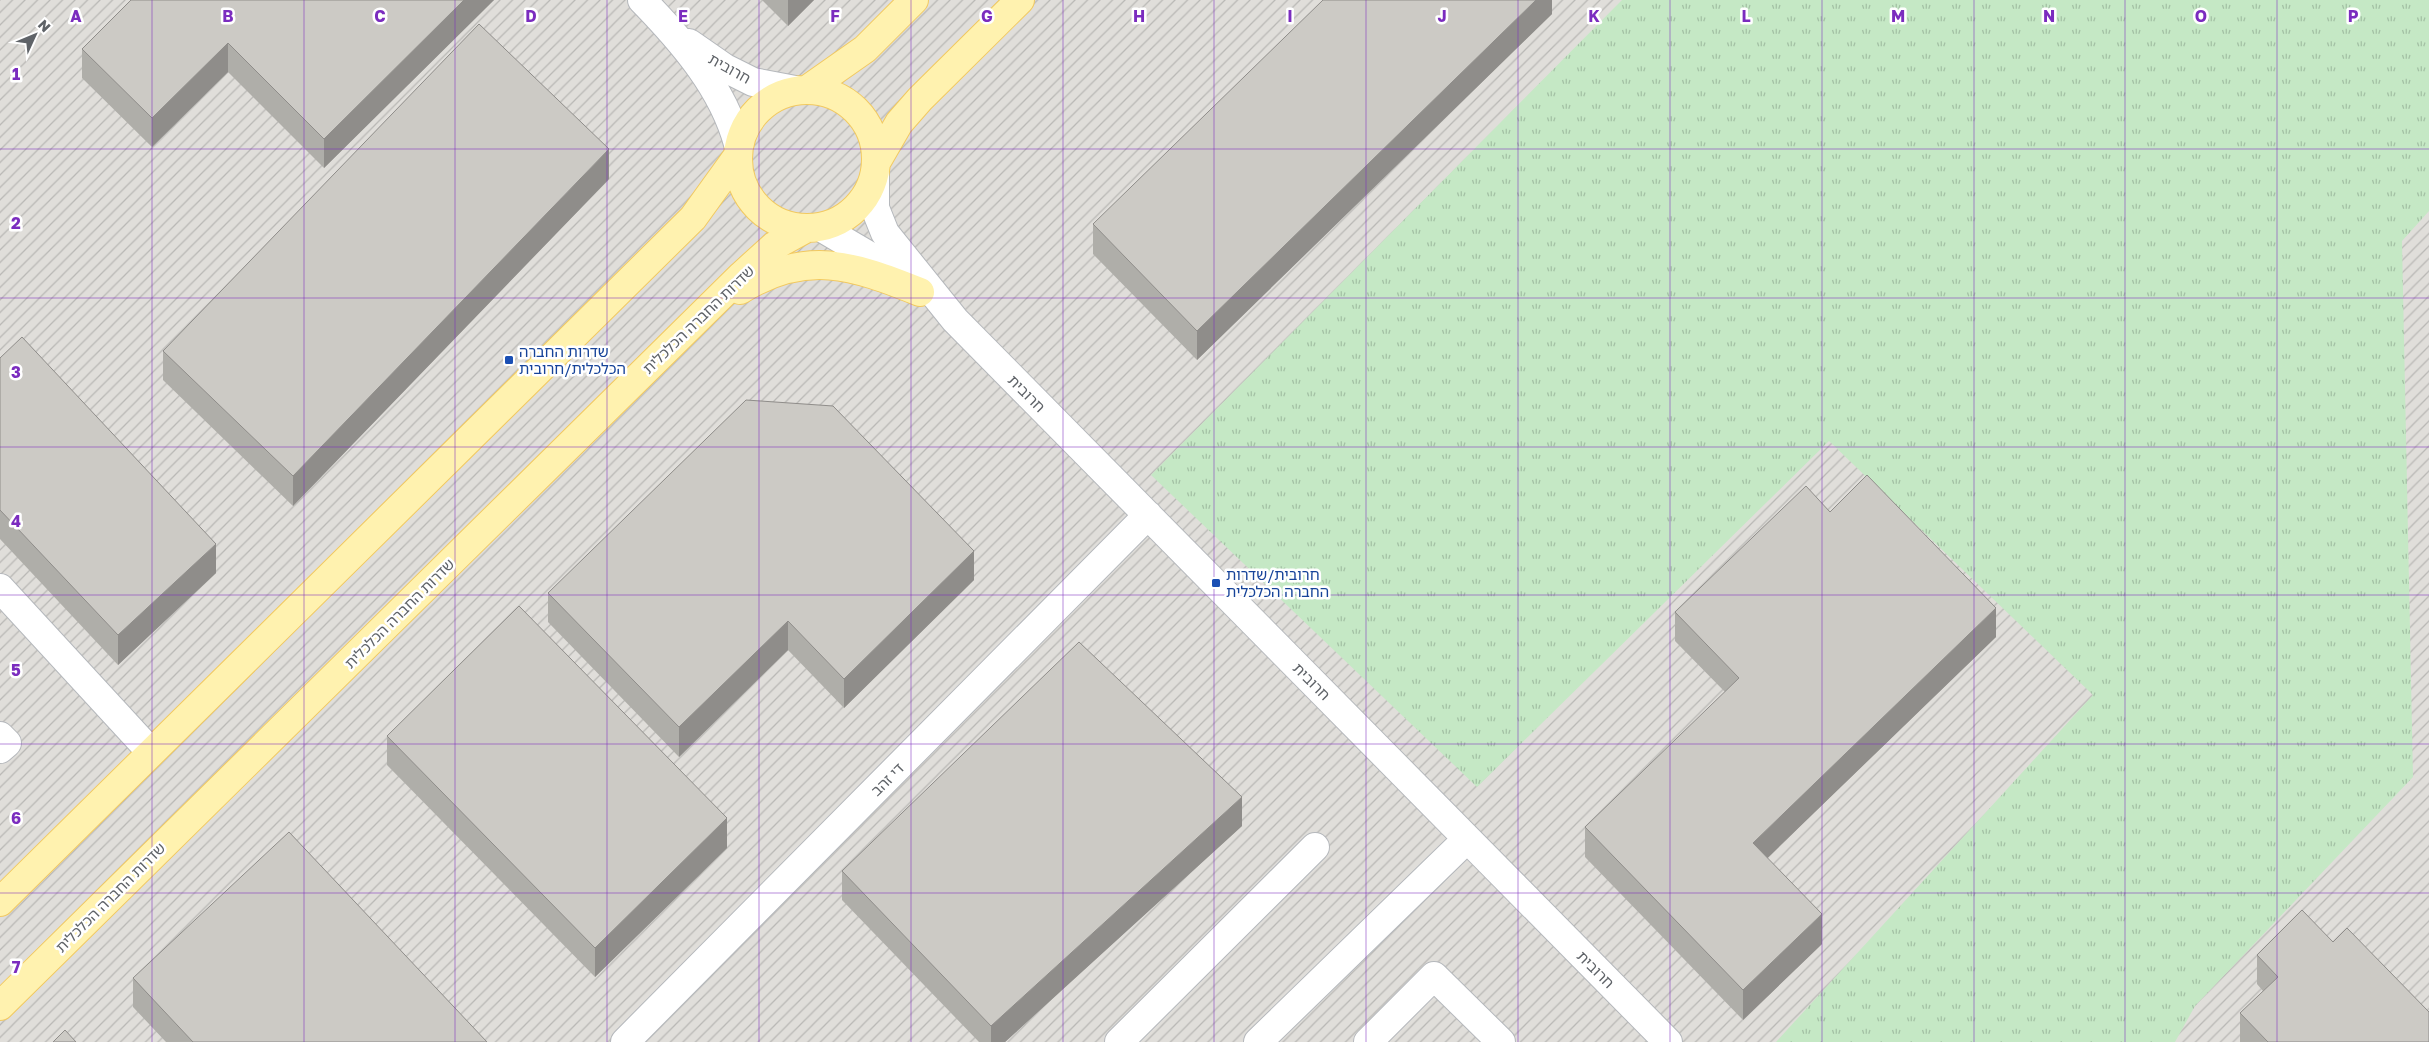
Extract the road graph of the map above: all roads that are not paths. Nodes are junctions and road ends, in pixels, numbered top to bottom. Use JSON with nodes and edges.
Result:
{"nodes":[{"id":1,"x":642,"y":0,"type":"edge"},
{"id":2,"x":914,"y":0,"type":"edge"},
{"id":3,"x":1020,"y":0,"type":"edge"},
{"id":4,"x":672,"y":30,"type":"junction"},
{"id":5,"x":802,"y":90,"type":"junction"},
{"id":6,"x":738,"y":150,"type":"junction"},
{"id":7,"x":876,"y":168,"type":"junction"},
{"id":8,"x":814,"y":228,"type":"junction"},
{"id":9,"x":920,"y":292,"type":"junction"},
{"id":10,"x":705,"y":311,"type":"junction"},
{"id":11,"x":955,"y":320,"type":"junction"},
{"id":12,"x":1148,"y":515,"type":"junction"},
{"id":13,"x":3,"y":597,"type":"edge"},
{"id":14,"x":0,"y":736,"type":"edge"},
{"id":15,"x":0,"y":750,"type":"edge"},
{"id":16,"x":151,"y":752,"type":"junction"},
{"id":17,"x":1467,"y":839,"type":"junction"},
{"id":18,"x":1316,"y":847,"type":"dead end"},
{"id":19,"x":0,"y":902,"type":"edge"},
{"id":20,"x":0,"y":1006,"type":"edge"},
{"id":21,"x":625,"y":1042,"type":"edge"},
{"id":22,"x":1119,"y":1042,"type":"edge"},
{"id":23,"x":1258,"y":1042,"type":"edge"},
{"id":24,"x":1368,"y":1042,"type":"edge"},
{"id":25,"x":1501,"y":1042,"type":"edge"},
{"id":26,"x":1668,"y":1042,"type":"edge"}],
"edges":[{"from":1,"to":4,"type":"street","name":"חרובית"},
{"from":2,"to":5,"type":"main road"},
{"from":3,"to":7,"type":"main road"},
{"from":4,"to":5,"type":"street","name":"חרובית"},
{"from":4,"to":6,"type":"street","name":"חרובית"},
{"from":5,"to":6,"type":"main road"},
{"from":5,"to":7,"type":"main road"},
{"from":6,"to":8,"type":"main road"},
{"from":6,"to":16,"type":"main road"},
{"from":7,"to":8,"type":"main road"},
{"from":7,"to":11,"type":"street","name":"חרובית"},
{"from":8,"to":9,"type":"street","name":"חרובית"},
{"from":8,"to":10,"type":"main road","name":"שדרות החברה הכלכלית"},
{"from":9,"to":10,"type":"main road"},
{"from":9,"to":11,"type":"street","name":"חרובית"},
{"from":10,"to":20,"type":"main road","name":"שדרות החברה הכלכלית"},
{"from":11,"to":12,"type":"street","name":"חרובית"},
{"from":12,"to":17,"type":"street","name":"חרובית"},
{"from":12,"to":21,"type":"street","name":"די זהב"},
{"from":13,"to":16,"type":"street"},
{"from":14,"to":15,"type":"street"},
{"from":16,"to":19,"type":"main road"},
{"from":17,"to":23,"type":"street"},
{"from":17,"to":26,"type":"street","name":"חרובית"},
{"from":18,"to":22,"type":"street"},
{"from":24,"to":25,"type":"street"}]}
